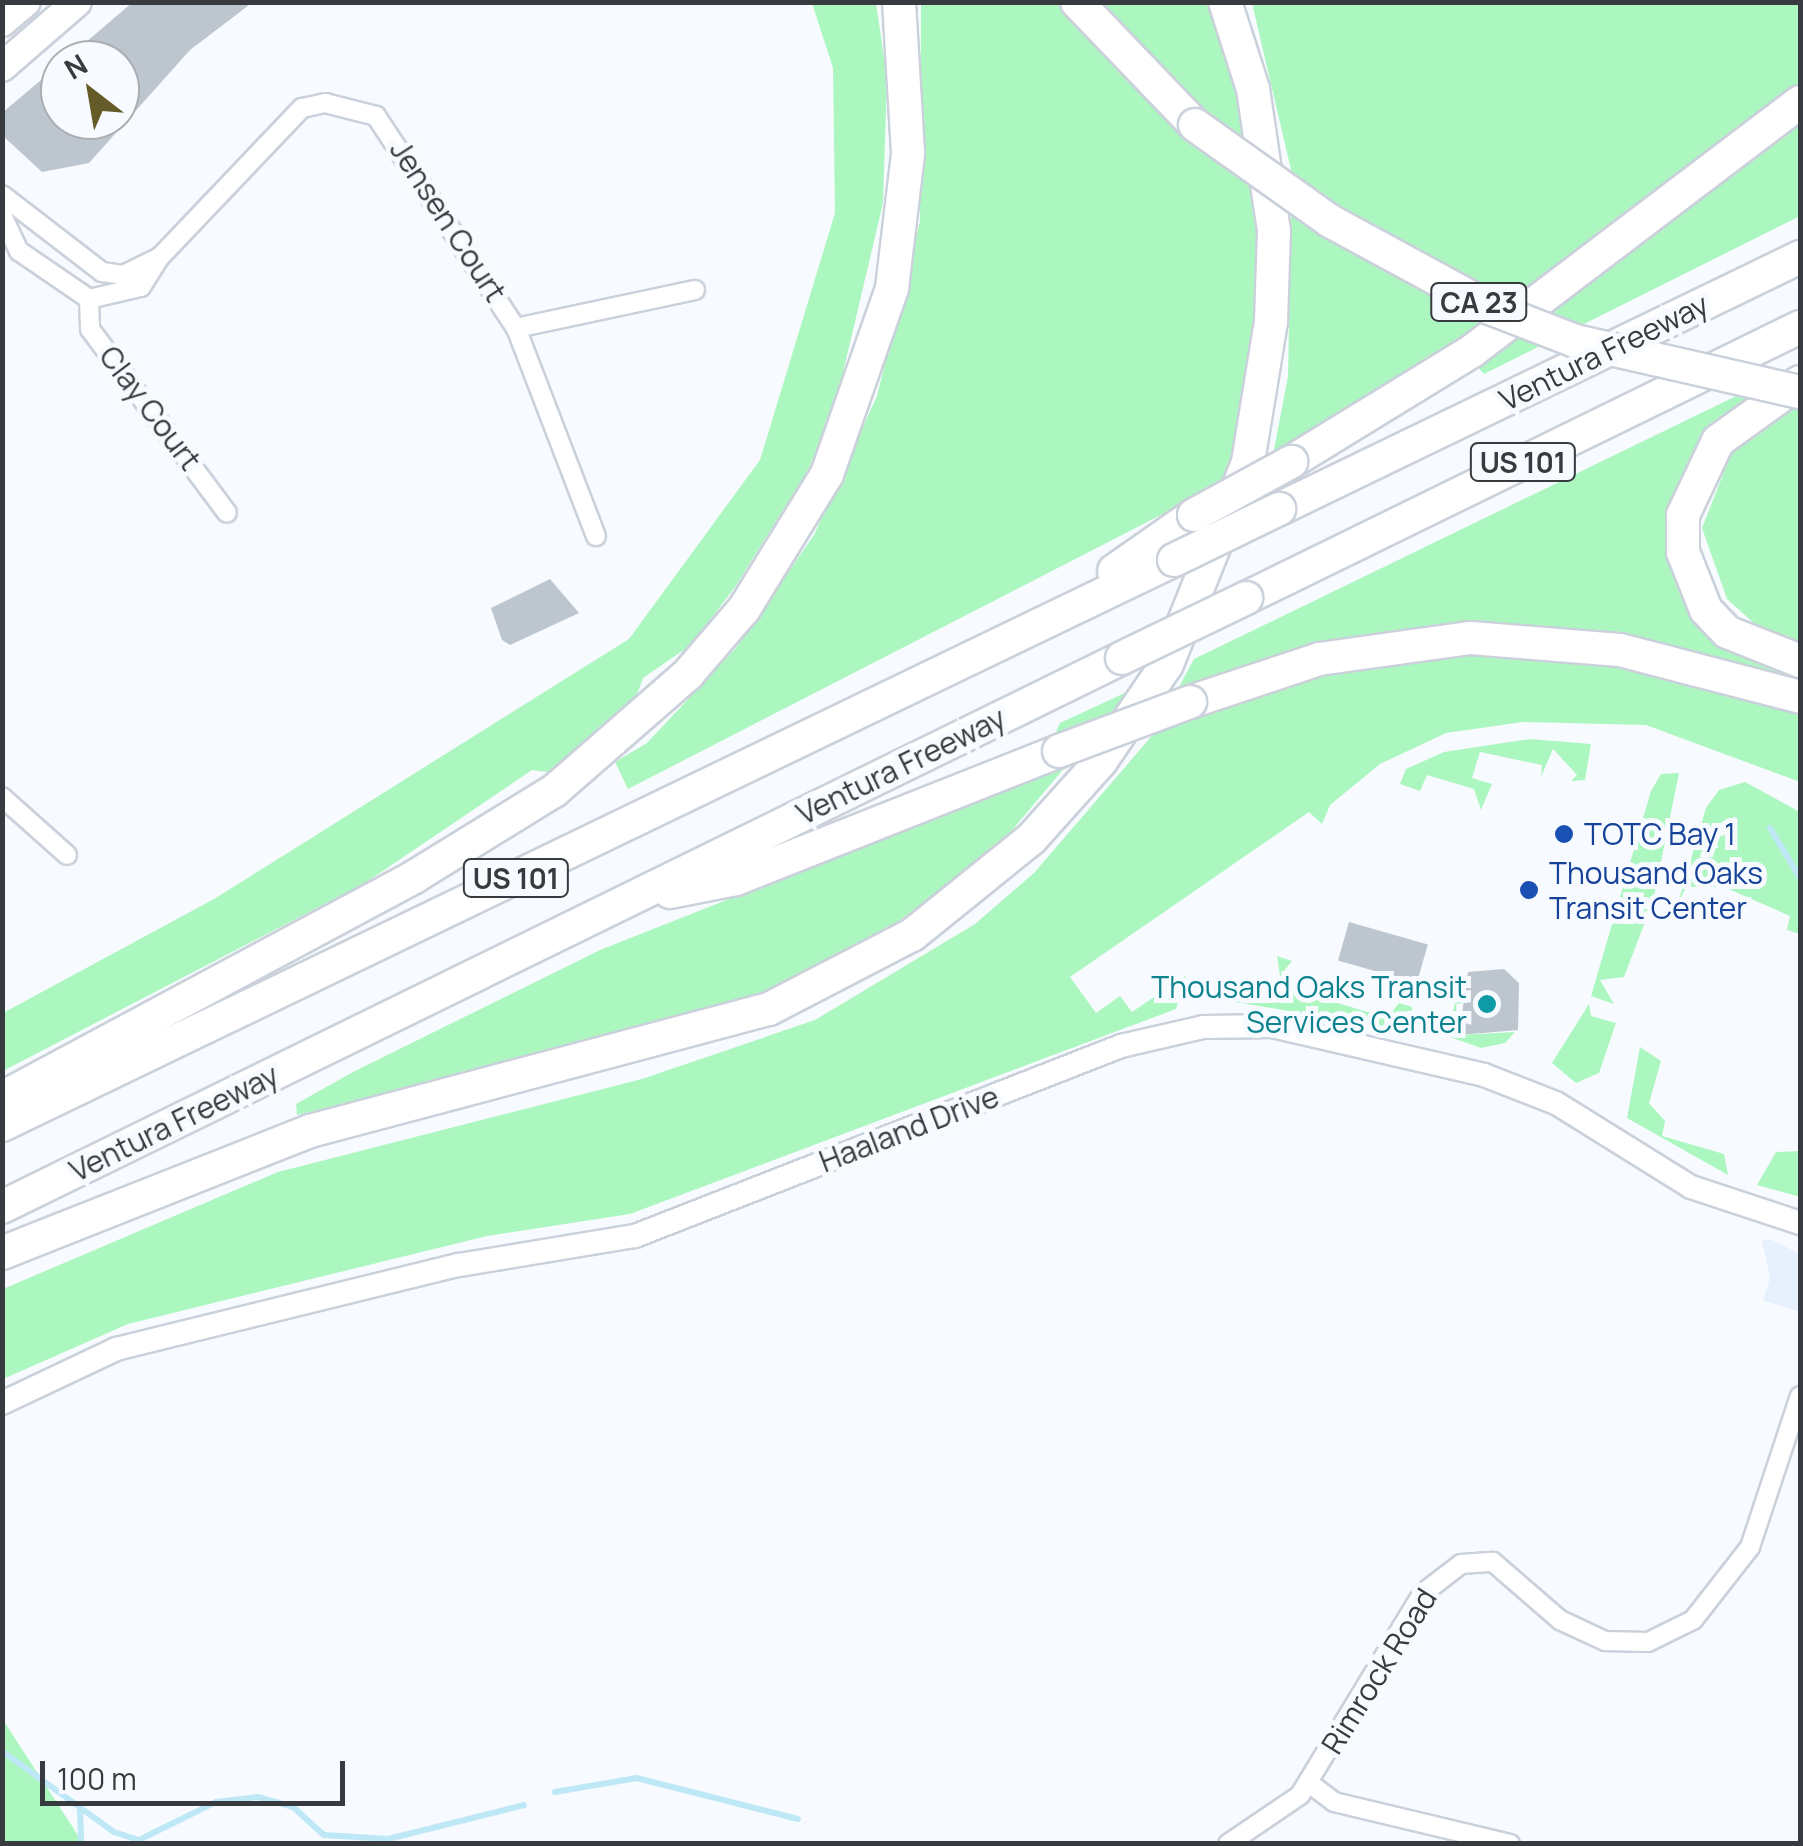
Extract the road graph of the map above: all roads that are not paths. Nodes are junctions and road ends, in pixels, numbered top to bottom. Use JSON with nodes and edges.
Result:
{"nodes":[{"id":1,"x":26,"y":2,"type":"edge"},
{"id":2,"x":77,"y":2,"type":"edge"},
{"id":3,"x":899,"y":2,"type":"edge"},
{"id":4,"x":1077,"y":2,"type":"edge"},
{"id":5,"x":1224,"y":2,"type":"edge"},
{"id":6,"x":2,"y":22,"type":"edge"},
{"id":7,"x":2,"y":68,"type":"edge"},
{"id":8,"x":1800,"y":102,"type":"edge"},
{"id":9,"x":2,"y":195,"type":"edge"},
{"id":10,"x":2,"y":215,"type":"edge"},
{"id":11,"x":1800,"y":256,"type":"edge"},
{"id":12,"x":160,"y":257,"type":"junction"},
{"id":13,"x":695,"y":290,"type":"dead end"},
{"id":14,"x":89,"y":299,"type":"junction"},
{"id":15,"x":1800,"y":327,"type":"edge"},
{"id":16,"x":516,"y":328,"type":"junction"},
{"id":17,"x":1800,"y":382,"type":"edge"},
{"id":18,"x":1800,"y":392,"type":"edge"},
{"id":19,"x":226,"y":513,"type":"dead end"},
{"id":20,"x":596,"y":536,"type":"dead end"},
{"id":21,"x":1029,"y":632,"type":"junction"},
{"id":22,"x":1800,"y":661,"type":"edge"},
{"id":23,"x":1800,"y":698,"type":"edge"},
{"id":24,"x":2,"y":797,"type":"edge"},
{"id":25,"x":68,"y":855,"type":"dead end"},
{"id":26,"x":622,"y":902,"type":"junction"},
{"id":27,"x":2,"y":1098,"type":"edge"},
{"id":28,"x":2,"y":1125,"type":"edge"},
{"id":29,"x":2,"y":1207,"type":"edge"},
{"id":30,"x":1800,"y":1223,"type":"edge"},
{"id":31,"x":2,"y":1253,"type":"edge"},
{"id":32,"x":1800,"y":1396,"type":"edge"},
{"id":33,"x":2,"y":1403,"type":"edge"},
{"id":34,"x":1308,"y":1783,"type":"junction"},
{"id":35,"x":1228,"y":1844,"type":"edge"},
{"id":36,"x":1510,"y":1844,"type":"edge"}],
"edges":[{"from":1,"to":6,"type":"main road"},
{"from":2,"to":7,"type":"main road"},
{"from":3,"to":27,"type":"highway"},
{"from":4,"to":18,"type":"highway","number":"CA 23","bridge":true},
{"from":5,"to":31,"type":"highway"},
{"from":8,"to":21,"type":"highway","bridge":true},
{"from":9,"to":12,"type":"street"},
{"from":10,"to":14,"type":"street"},
{"from":11,"to":21,"type":"highway","name":"Ventura Freeway","number":"US 101","bridge":true},
{"from":12,"to":14,"type":"street","name":"Clay Court"},
{"from":12,"to":16,"type":"street","name":"Jensen Court"},
{"from":13,"to":16,"type":"street"},
{"from":14,"to":19,"type":"street","name":"Clay Court"},
{"from":15,"to":26,"type":"highway","name":"Ventura Freeway","number":"US 101","bridge":true},
{"from":16,"to":20,"type":"street","name":"Jensen Court"},
{"from":17,"to":22,"type":"highway"},
{"from":21,"to":28,"type":"highway","name":"Ventura Freeway","number":"US 101"},
{"from":23,"to":26,"type":"highway","bridge":true},
{"from":24,"to":25,"type":"street"},
{"from":26,"to":29,"type":"highway","name":"Ventura Freeway","number":"US 101"},
{"from":30,"to":33,"type":"street","name":"Haaland Drive"},
{"from":32,"to":34,"type":"street","name":"Rimrock Road"},
{"from":34,"to":35,"type":"street","name":"Rimrock Road"},
{"from":34,"to":36,"type":"street"}]}
